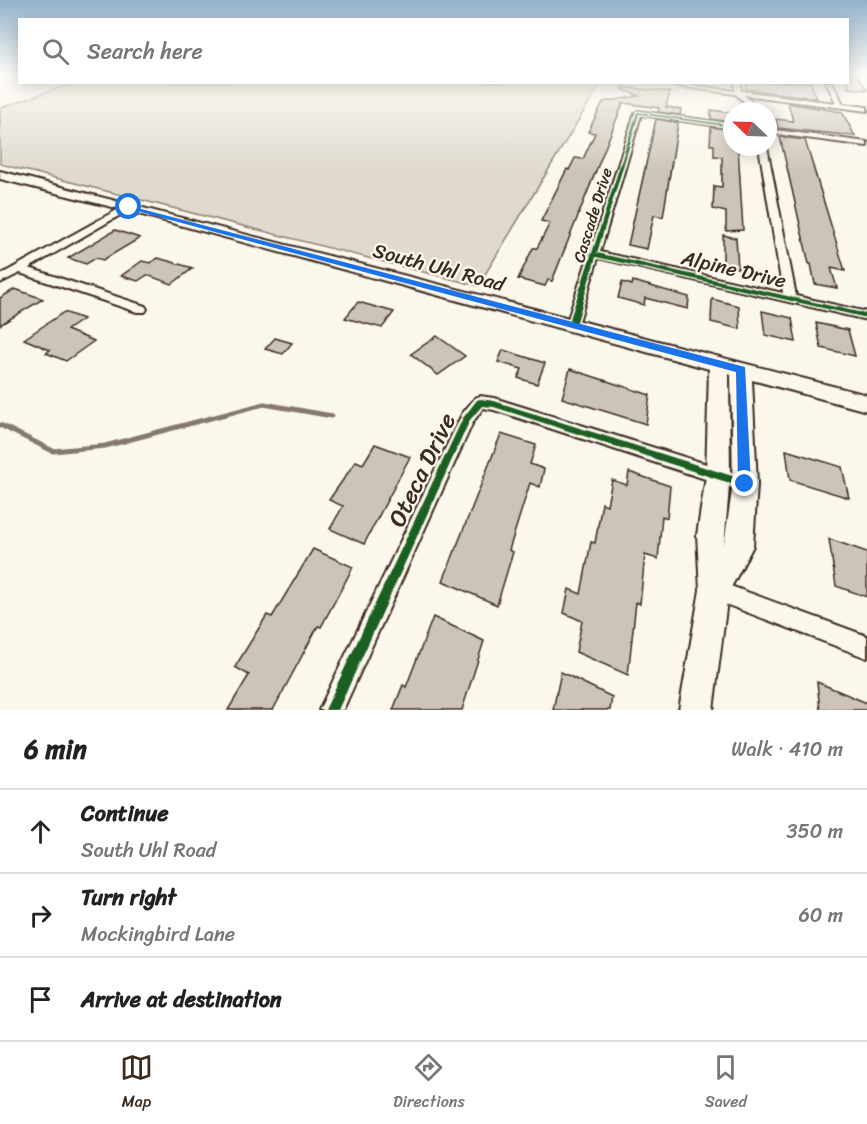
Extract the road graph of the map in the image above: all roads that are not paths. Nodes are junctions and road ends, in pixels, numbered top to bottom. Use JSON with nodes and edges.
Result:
{"nodes":[{"id":1,"x":848,"y":107,"type":"edge"},
{"id":2,"x":867,"y":110,"type":"edge"},
{"id":3,"x":723,"y":125,"type":"edge"},
{"id":4,"x":777,"y":132,"type":"edge"},
{"id":5,"x":867,"y":144,"type":"edge"},
{"id":6,"x":765,"y":156,"type":"edge"},
{"id":7,"x":0,"y":175,"type":"edge"},
{"id":8,"x":129,"y":207,"type":"junction"},
{"id":9,"x":593,"y":254,"type":"junction"},
{"id":10,"x":19,"y":269,"type":"junction"},
{"id":11,"x":0,"y":280,"type":"edge"},
{"id":12,"x":790,"y":298,"type":"junction"},
{"id":13,"x":141,"y":309,"type":"dead end"},
{"id":14,"x":867,"y":316,"type":"edge"},
{"id":15,"x":572,"y":325,"type":"junction"},
{"id":16,"x":730,"y":366,"type":"junction"},
{"id":17,"x":867,"y":403,"type":"edge"},
{"id":18,"x":718,"y":476,"type":"junction"},
{"id":19,"x":745,"y":484,"type":"junction"},
{"id":20,"x":714,"y":590,"type":"junction"},
{"id":21,"x":867,"y":647,"type":"edge"},
{"id":22,"x":330,"y":710,"type":"edge"},
{"id":23,"x":696,"y":710,"type":"edge"}],
"edges":[{"from":1,"to":2,"type":"street"},
{"from":3,"to":9,"type":"street","name":"Cascade Drive"},
{"from":4,"to":5,"type":"street"},
{"from":6,"to":12,"type":"street"},
{"from":7,"to":8,"type":"main road","name":"South Uhl Road"},
{"from":8,"to":10,"type":"street"},
{"from":8,"to":15,"type":"main road","name":"South Uhl Road"},
{"from":9,"to":12,"type":"street","name":"Alpine Drive"},
{"from":9,"to":15,"type":"street","name":"Cascade Drive"},
{"from":10,"to":11,"type":"street"},
{"from":10,"to":13,"type":"street"},
{"from":12,"to":14,"type":"street","name":"Alpine Drive"},
{"from":15,"to":16,"type":"main road","name":"South Uhl Road"},
{"from":16,"to":17,"type":"main road","name":"South Uhl Road"},
{"from":16,"to":18,"type":"main road"},
{"from":16,"to":19,"type":"main road"},
{"from":18,"to":19,"type":"street","name":"Oteca Drive"},
{"from":18,"to":20,"type":"main road"},
{"from":18,"to":22,"type":"street","name":"Oteca Drive"},
{"from":19,"to":20,"type":"main road"},
{"from":20,"to":21,"type":"street"},
{"from":20,"to":23,"type":"main road"}]}
